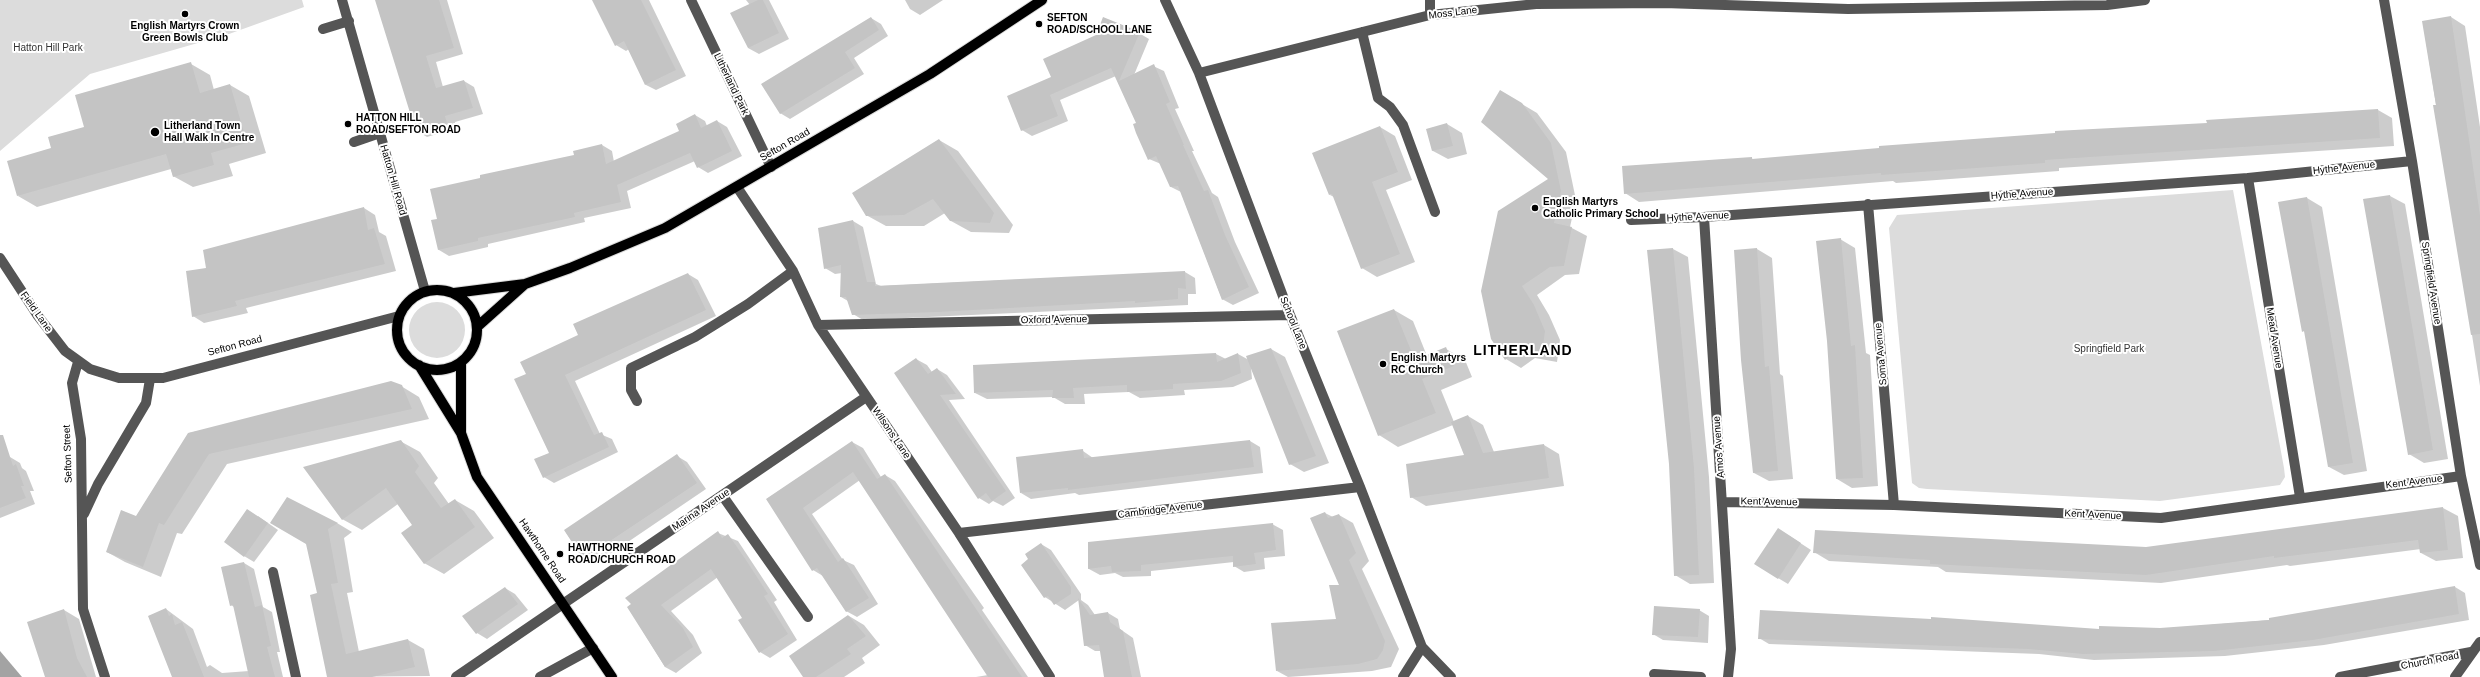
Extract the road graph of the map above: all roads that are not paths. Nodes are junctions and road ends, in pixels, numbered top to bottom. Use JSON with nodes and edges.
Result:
{"nodes":[{"id":1,"x":342,"y":0,"type":"edge"},
{"id":2,"x":691,"y":0,"type":"edge"},
{"id":3,"x":1042,"y":0,"type":"edge"},
{"id":4,"x":1164,"y":0,"type":"edge"},
{"id":5,"x":1430,"y":0,"type":"edge"},
{"id":6,"x":2145,"y":0,"type":"edge"},
{"id":7,"x":2384,"y":0,"type":"edge"},
{"id":8,"x":1664,"y":2,"type":"edge"},
{"id":9,"x":2107,"y":3,"type":"edge"},
{"id":10,"x":1847,"y":5,"type":"edge"},
{"id":11,"x":1430,"y":15,"type":"junction"},
{"id":12,"x":349,"y":21,"type":"junction"},
{"id":13,"x":323,"y":29,"type":"dead end"},
{"id":14,"x":1362,"y":32,"type":"junction"},
{"id":15,"x":1199,"y":73,"type":"junction"},
{"id":16,"x":380,"y":133,"type":"junction"},
{"id":17,"x":354,"y":142,"type":"dead end"},
{"id":18,"x":2412,"y":161,"type":"junction"},
{"id":19,"x":771,"y":167,"type":"junction"},
{"id":20,"x":2248,"y":178,"type":"junction"},
{"id":21,"x":737,"y":187,"type":"junction"},
{"id":22,"x":1868,"y":204,"type":"junction"},
{"id":23,"x":1435,"y":212,"type":"dead end"},
{"id":24,"x":1704,"y":217,"type":"junction"},
{"id":25,"x":1631,"y":220,"type":"dead end"},
{"id":26,"x":0,"y":258,"type":"edge"},
{"id":27,"x":793,"y":271,"type":"junction"},
{"id":28,"x":525,"y":284,"type":"junction"},
{"id":29,"x":425,"y":291,"type":"junction"},
{"id":30,"x":454,"y":293,"type":"junction"},
{"id":31,"x":1290,"y":315,"type":"junction"},
{"id":32,"x":399,"y":316,"type":"junction"},
{"id":33,"x":818,"y":325,"type":"junction"},
{"id":34,"x":478,"y":327,"type":"junction"},
{"id":35,"x":78,"y":362,"type":"junction"},
{"id":36,"x":461,"y":362,"type":"junction"},
{"id":37,"x":419,"y":365,"type":"junction"},
{"id":38,"x":150,"y":379,"type":"junction"},
{"id":39,"x":866,"y":397,"type":"junction"},
{"id":40,"x":637,"y":401,"type":"dead end"},
{"id":41,"x":461,"y":433,"type":"junction"},
{"id":42,"x":2461,"y":476,"type":"junction"},
{"id":43,"x":1360,"y":487,"type":"junction"},
{"id":44,"x":722,"y":496,"type":"junction"},
{"id":45,"x":2300,"y":497,"type":"junction"},
{"id":46,"x":1722,"y":502,"type":"junction"},
{"id":47,"x":1894,"y":505,"type":"junction"},
{"id":48,"x":81,"y":524,"type":"junction"},
{"id":49,"x":959,"y":533,"type":"junction"},
{"id":50,"x":2480,"y":565,"type":"edge"},
{"id":51,"x":273,"y":572,"type":"dead end"},
{"id":52,"x":563,"y":603,"type":"junction"},
{"id":53,"x":808,"y":617,"type":"dead end"},
{"id":54,"x":2480,"y":642,"type":"edge"},
{"id":55,"x":1422,"y":646,"type":"junction"},
{"id":56,"x":592,"y":648,"type":"junction"},
{"id":57,"x":2472,"y":652,"type":"junction"},
{"id":58,"x":1654,"y":674,"type":"dead end"},
{"id":59,"x":105,"y":677,"type":"edge"},
{"id":60,"x":296,"y":677,"type":"edge"},
{"id":61,"x":456,"y":677,"type":"edge"},
{"id":62,"x":540,"y":677,"type":"edge"},
{"id":63,"x":612,"y":677,"type":"edge"},
{"id":64,"x":1050,"y":677,"type":"edge"},
{"id":65,"x":1403,"y":677,"type":"edge"},
{"id":66,"x":1451,"y":677,"type":"edge"},
{"id":67,"x":1701,"y":677,"type":"edge"},
{"id":68,"x":1728,"y":677,"type":"edge"},
{"id":69,"x":2340,"y":677,"type":"edge"},
{"id":70,"x":2455,"y":677,"type":"edge"}],
"edges":[{"from":1,"to":12,"type":"street","name":"Hatton Hill Road"},
{"from":2,"to":19,"type":"street","name":"Litherland Park"},
{"from":3,"to":19,"type":"main road","name":"Sefton Road"},
{"from":4,"to":15,"type":"street","name":"School Lane"},
{"from":5,"to":11,"type":"street"},
{"from":6,"to":9,"type":"street","name":"Moss Lane"},
{"from":7,"to":18,"type":"street","name":"Springfield Avenue"},
{"from":8,"to":10,"type":"street","name":"Moss Lane"},
{"from":8,"to":11,"type":"street","name":"Moss Lane"},
{"from":9,"to":10,"type":"street","name":"Moss Lane"},
{"from":11,"to":14,"type":"street","name":"Moss Lane"},
{"from":12,"to":13,"type":"street"},
{"from":12,"to":16,"type":"street","name":"Hatton Hill Road"},
{"from":14,"to":15,"type":"street","name":"Moss Lane"},
{"from":14,"to":23,"type":"street"},
{"from":15,"to":31,"type":"street","name":"School Lane"},
{"from":16,"to":17,"type":"street"},
{"from":16,"to":29,"type":"street","name":"Hatton Hill Road"},
{"from":18,"to":20,"type":"street","name":"Hythe Avenue"},
{"from":18,"to":42,"type":"street","name":"Springfield Avenue"},
{"from":19,"to":21,"type":"main road","name":"Sefton Road"},
{"from":20,"to":22,"type":"street","name":"Hythe Avenue"},
{"from":20,"to":45,"type":"street","name":"Mead Avenue"},
{"from":21,"to":27,"type":"street","name":"Wilsons Lane"},
{"from":21,"to":28,"type":"main road","name":"Sefton Road"},
{"from":22,"to":24,"type":"street","name":"Hythe Avenue"},
{"from":22,"to":47,"type":"street","name":"Soma Avenue"},
{"from":24,"to":25,"type":"street","name":"Hythe Avenue"},
{"from":24,"to":46,"type":"street","name":"Amos Avenue"},
{"from":26,"to":35,"type":"street","name":"Field Lane"},
{"from":27,"to":33,"type":"street","name":"Wilsons Lane"},
{"from":27,"to":40,"type":"street"},
{"from":28,"to":30,"type":"main road"},
{"from":28,"to":34,"type":"main road"},
{"from":29,"to":30,"type":"main road"},
{"from":29,"to":32,"type":"main road"},
{"from":30,"to":34,"type":"main road"},
{"from":31,"to":33,"type":"street","name":"Oxford Avenue"},
{"from":31,"to":43,"type":"street","name":"School Lane"},
{"from":32,"to":37,"type":"main road"},
{"from":32,"to":38,"type":"street","name":"Sefton Road"},
{"from":33,"to":39,"type":"street","name":"Wilsons Lane"},
{"from":34,"to":36,"type":"main road"},
{"from":35,"to":38,"type":"street","name":"Sefton Road"},
{"from":35,"to":48,"type":"street","name":"Sefton Street"},
{"from":36,"to":37,"type":"main road"},
{"from":36,"to":41,"type":"main road","name":"Hawthorne Road"},
{"from":37,"to":41,"type":"main road","name":"Hawthorne Road"},
{"from":38,"to":48,"type":"street","name":"Sefton Street"},
{"from":39,"to":44,"type":"street","name":"Marina Avenue"},
{"from":39,"to":49,"type":"street","name":"Wilsons Lane"},
{"from":41,"to":52,"type":"main road","name":"Hawthorne Road"},
{"from":42,"to":45,"type":"street","name":"Kent Avenue"},
{"from":42,"to":50,"type":"street","name":"Springfield Avenue"},
{"from":43,"to":49,"type":"street","name":"Cambridge Avenue"},
{"from":43,"to":55,"type":"street","name":"School Lane"},
{"from":44,"to":52,"type":"street","name":"Marina Avenue"},
{"from":44,"to":53,"type":"street"},
{"from":45,"to":47,"type":"street","name":"Kent Avenue"},
{"from":46,"to":47,"type":"street","name":"Kent Avenue"},
{"from":46,"to":68,"type":"street","name":"Amos Avenue"},
{"from":48,"to":59,"type":"street","name":"Sefton Street"},
{"from":49,"to":64,"type":"street","name":"Wilsons Lane"},
{"from":51,"to":60,"type":"street"},
{"from":52,"to":56,"type":"main road","name":"Hawthorne Road"},
{"from":52,"to":61,"type":"street","name":"Marina Avenue"},
{"from":54,"to":57,"type":"street","name":"Church Road"},
{"from":55,"to":65,"type":"street"},
{"from":55,"to":66,"type":"street","name":"School Lane"},
{"from":56,"to":62,"type":"street"},
{"from":56,"to":63,"type":"main road","name":"Hawthorne Road"},
{"from":57,"to":69,"type":"street","name":"Church Road"},
{"from":57,"to":70,"type":"street","name":"Church Road"},
{"from":58,"to":67,"type":"street"}]}
